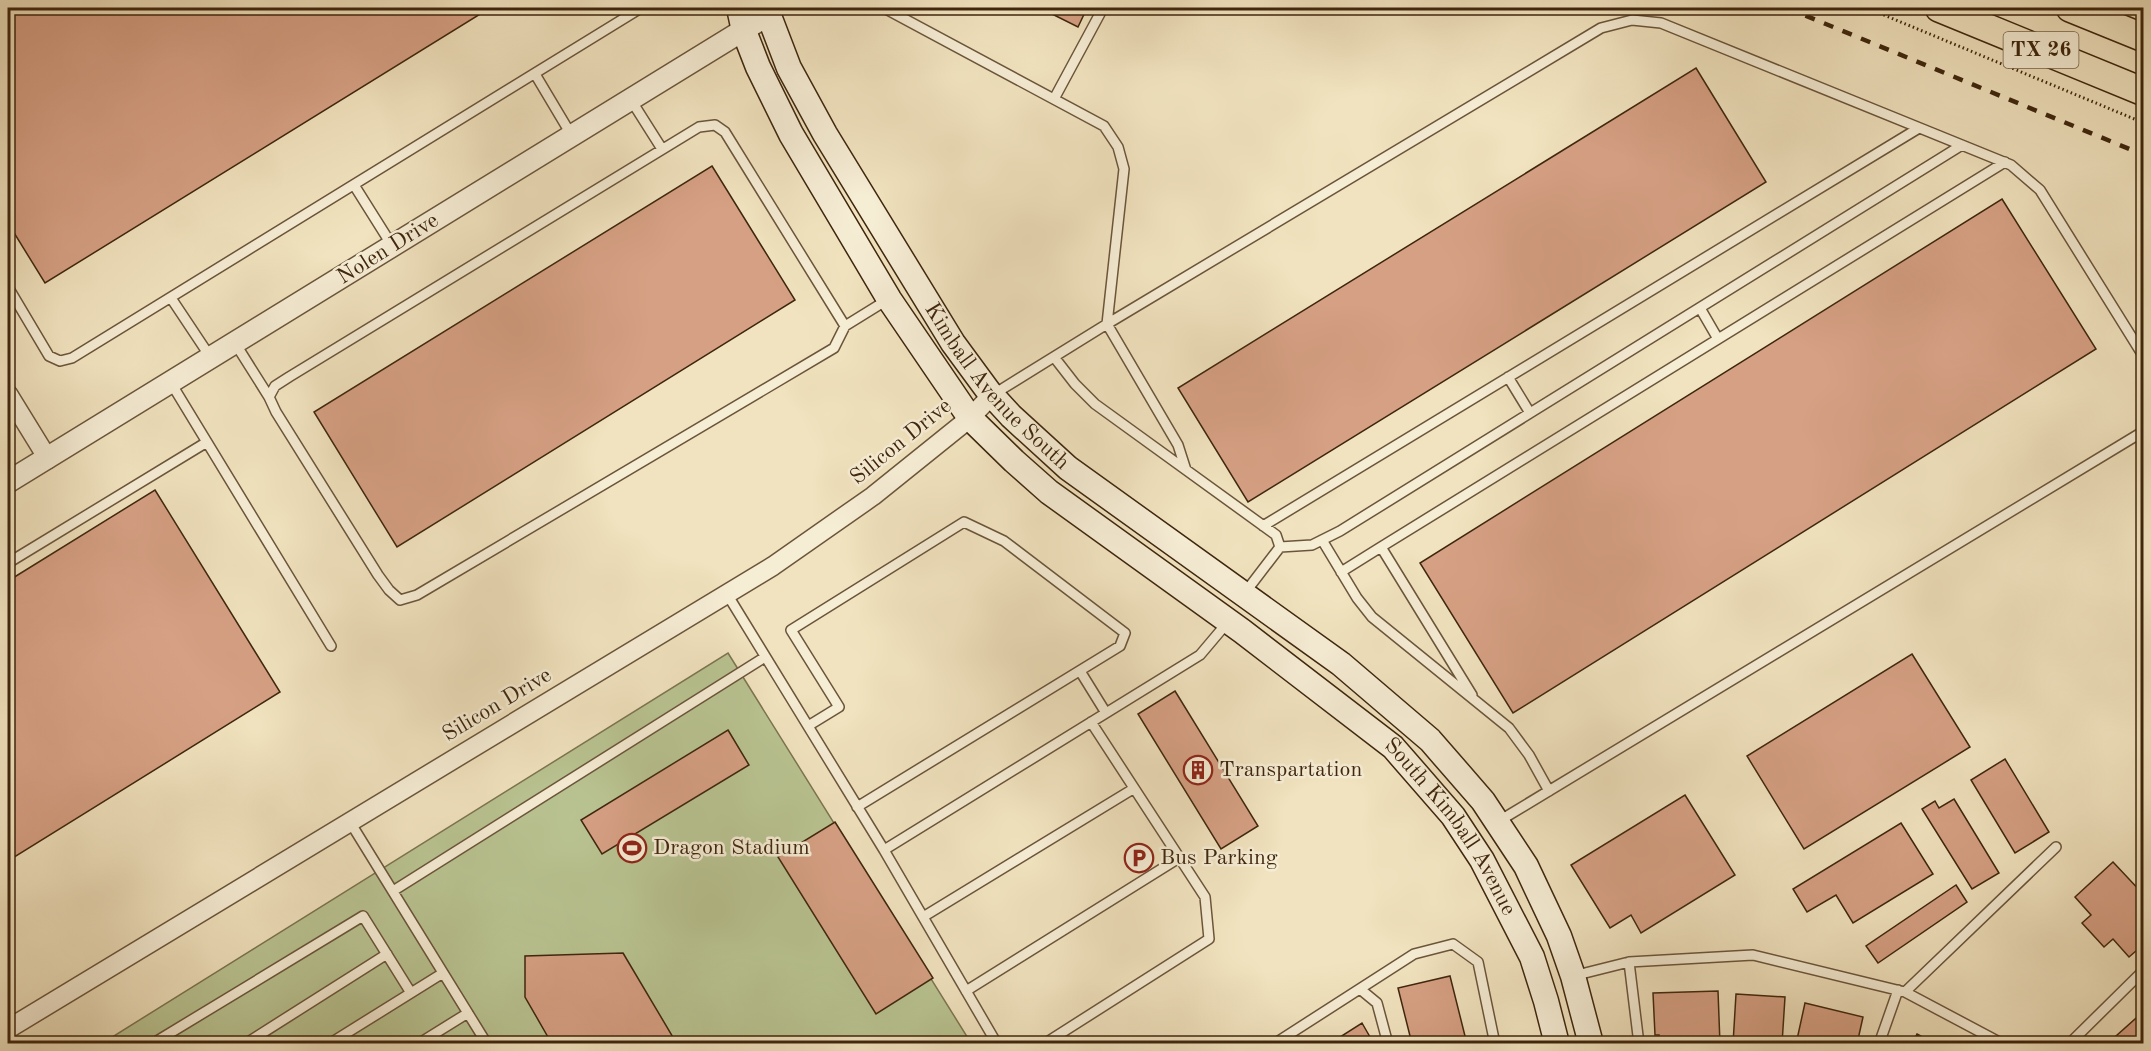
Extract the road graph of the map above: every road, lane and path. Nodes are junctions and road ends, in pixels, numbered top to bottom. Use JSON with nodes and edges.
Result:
{"nodes":[{"id":1,"x":641,"y":8,"type":"edge"},
{"id":2,"x":884,"y":8,"type":"edge"},
{"id":3,"x":1103,"y":8,"type":"edge"},
{"id":4,"x":1867,"y":8,"type":"edge"},
{"id":5,"x":1939,"y":8,"type":"edge"},
{"id":6,"x":2070,"y":8,"type":"edge"},
{"id":7,"x":767,"y":11,"type":"edge"},
{"id":8,"x":741,"y":19,"type":"edge"},
{"id":9,"x":2144,"y":38,"type":"edge"},
{"id":10,"x":535,"y":74,"type":"junction"},
{"id":11,"x":2144,"y":92,"type":"edge"},
{"id":12,"x":1054,"y":99,"type":"junction"},
{"id":13,"x":631,"y":100,"type":"junction"},
{"id":14,"x":2144,"y":123,"type":"edge"},
{"id":15,"x":1919,"y":128,"type":"junction"},
{"id":16,"x":573,"y":136,"type":"junction"},
{"id":17,"x":1962,"y":145,"type":"junction"},
{"id":18,"x":662,"y":149,"type":"junction"},
{"id":19,"x":2005,"y":162,"type":"junction"},
{"id":20,"x":354,"y":185,"type":"junction"},
{"id":21,"x":393,"y":247,"type":"junction"},
{"id":22,"x":8,"y":287,"type":"edge"},
{"id":23,"x":171,"y":298,"type":"junction"},
{"id":24,"x":889,"y":299,"type":"junction"},
{"id":25,"x":1700,"y":308,"type":"junction"},
{"id":26,"x":1107,"y":324,"type":"junction"},
{"id":27,"x":845,"y":326,"type":"junction"},
{"id":28,"x":1718,"y":339,"type":"junction"},
{"id":29,"x":235,"y":344,"type":"junction"},
{"id":30,"x":1054,"y":357,"type":"junction"},
{"id":31,"x":2144,"y":357,"type":"edge"},
{"id":32,"x":211,"y":358,"type":"junction"},
{"id":33,"x":1508,"y":377,"type":"junction"},
{"id":34,"x":171,"y":383,"type":"junction"},
{"id":35,"x":8,"y":394,"type":"edge"},
{"id":36,"x":992,"y":395,"type":"junction"},
{"id":37,"x":269,"y":397,"type":"junction"},
{"id":38,"x":1530,"y":413,"type":"junction"},
{"id":39,"x":970,"y":418,"type":"junction"},
{"id":40,"x":2144,"y":431,"type":"edge"},
{"id":41,"x":207,"y":442,"type":"junction"},
{"id":42,"x":48,"y":459,"type":"junction"},
{"id":43,"x":1186,"y":470,"type":"junction"},
{"id":44,"x":8,"y":482,"type":"edge"},
{"id":45,"x":1263,"y":526,"type":"junction"},
{"id":46,"x":1322,"y":540,"type":"junction"},
{"id":47,"x":1280,"y":547,"type":"junction"},
{"id":48,"x":1381,"y":547,"type":"junction"},
{"id":49,"x":8,"y":563,"type":"edge"},
{"id":50,"x":1341,"y":572,"type":"junction"},
{"id":51,"x":727,"y":594,"type":"junction"},
{"id":52,"x":1244,"y":594,"type":"junction"},
{"id":53,"x":1228,"y":621,"type":"junction"},
{"id":54,"x":331,"y":646,"type":"dead end"},
{"id":55,"x":765,"y":657,"type":"junction"},
{"id":56,"x":1278,"y":658,"type":"joint"},
{"id":57,"x":1341,"y":664,"type":"joint"},
{"id":58,"x":1080,"y":671,"type":"junction"},
{"id":59,"x":1475,"y":700,"type":"junction"},
{"id":60,"x":1106,"y":713,"type":"junction"},
{"id":61,"x":1091,"y":722,"type":"junction"},
{"id":62,"x":808,"y":726,"type":"junction"},
{"id":63,"x":1133,"y":789,"type":"junction"},
{"id":64,"x":1549,"y":790,"type":"junction"},
{"id":65,"x":857,"y":807,"type":"junction"},
{"id":66,"x":350,"y":822,"type":"junction"},
{"id":67,"x":1497,"y":822,"type":"junction"},
{"id":68,"x":1469,"y":840,"type":"junction"},
{"id":69,"x":2056,"y":848,"type":"dead end"},
{"id":70,"x":884,"y":850,"type":"junction"},
{"id":71,"x":1179,"y":858,"type":"junction"},
{"id":72,"x":393,"y":891,"type":"junction"},
{"id":73,"x":923,"y":917,"type":"junction"},
{"id":74,"x":387,"y":954,"type":"junction"},
{"id":75,"x":1629,"y":962,"type":"junction"},
{"id":76,"x":2144,"y":970,"type":"edge"},
{"id":77,"x":443,"y":973,"type":"junction"},
{"id":78,"x":1573,"y":976,"type":"junction"},
{"id":79,"x":1360,"y":989,"type":"junction"},
{"id":80,"x":966,"y":991,"type":"junction"},
{"id":81,"x":1902,"y":991,"type":"junction"},
{"id":82,"x":411,"y":993,"type":"junction"},
{"id":83,"x":468,"y":1013,"type":"junction"},
{"id":84,"x":8,"y":1029,"type":"edge"},
{"id":85,"x":152,"y":1044,"type":"edge"},
{"id":86,"x":245,"y":1044,"type":"edge"},
{"id":87,"x":329,"y":1044,"type":"edge"},
{"id":88,"x":418,"y":1044,"type":"edge"},
{"id":89,"x":487,"y":1044,"type":"edge"},
{"id":90,"x":997,"y":1044,"type":"edge"},
{"id":91,"x":1044,"y":1044,"type":"edge"},
{"id":92,"x":1274,"y":1044,"type":"edge"},
{"id":93,"x":1388,"y":1044,"type":"edge"},
{"id":94,"x":1495,"y":1044,"type":"edge"},
{"id":95,"x":1557,"y":1044,"type":"edge"},
{"id":96,"x":1591,"y":1044,"type":"edge"},
{"id":97,"x":1639,"y":1044,"type":"edge"},
{"id":98,"x":1879,"y":1044,"type":"edge"},
{"id":99,"x":2003,"y":1044,"type":"edge"},
{"id":100,"x":2069,"y":1044,"type":"edge"}],
"edges":[{"from":1,"to":10,"type":"lane"},
{"from":2,"to":12,"type":"lane"},
{"from":3,"to":12,"type":"lane"},
{"from":4,"to":14,"type":"path"},
{"from":5,"to":11,"type":"main road","number":"TX 26"},
{"from":6,"to":9,"type":"main road","number":"TX 26"},
{"from":7,"to":8,"type":"street","name":"Nolen Drive"},
{"from":7,"to":36,"type":"main road","name":"Kimball Avenue South"},
{"from":8,"to":13,"type":"street","name":"Nolen Drive"},
{"from":8,"to":24,"type":"main road","name":"Kimball Avenue South"},
{"from":10,"to":16,"type":"lane"},
{"from":10,"to":20,"type":"lane"},
{"from":12,"to":26,"type":"lane"},
{"from":13,"to":16,"type":"street","name":"Nolen Drive"},
{"from":13,"to":18,"type":"lane"},
{"from":15,"to":17,"type":"lane"},
{"from":15,"to":26,"type":"lane"},
{"from":15,"to":33,"type":"lane"},
{"from":16,"to":21,"type":"street","name":"Nolen Drive"},
{"from":17,"to":19,"type":"lane"},
{"from":17,"to":25,"type":"lane"},
{"from":18,"to":27,"type":"lane"},
{"from":18,"to":37,"type":"lane"},
{"from":19,"to":28,"type":"lane"},
{"from":19,"to":31,"type":"lane"},
{"from":20,"to":21,"type":"lane"},
{"from":20,"to":23,"type":"lane"},
{"from":21,"to":29,"type":"street","name":"Nolen Drive"},
{"from":22,"to":23,"type":"lane"},
{"from":23,"to":32,"type":"lane"},
{"from":24,"to":27,"type":"lane"},
{"from":24,"to":39,"type":"main road","name":"Kimball Avenue South"},
{"from":25,"to":28,"type":"lane"},
{"from":25,"to":38,"type":"lane"},
{"from":26,"to":30,"type":"lane"},
{"from":26,"to":43,"type":"lane"},
{"from":27,"to":37,"type":"lane"},
{"from":28,"to":48,"type":"lane"},
{"from":29,"to":32,"type":"street","name":"Nolen Drive"},
{"from":29,"to":37,"type":"lane"},
{"from":30,"to":36,"type":"lane"},
{"from":30,"to":43,"type":"lane"},
{"from":32,"to":34,"type":"street","name":"Nolen Drive"},
{"from":33,"to":38,"type":"lane"},
{"from":33,"to":45,"type":"lane"},
{"from":34,"to":41,"type":"lane"},
{"from":34,"to":42,"type":"street","name":"Nolen Drive"},
{"from":35,"to":42,"type":"street"},
{"from":36,"to":39,"type":"street","name":"Silicon Drive"},
{"from":36,"to":52,"type":"main road","name":"Kimball Avenue South"},
{"from":38,"to":46,"type":"lane"},
{"from":39,"to":51,"type":"street","name":"Silicon Drive"},
{"from":39,"to":53,"type":"main road","name":"Kimball Avenue South"},
{"from":40,"to":64,"type":"lane"},
{"from":41,"to":49,"type":"lane"},
{"from":41,"to":54,"type":"lane"},
{"from":42,"to":44,"type":"street","name":"Nolen Drive"},
{"from":43,"to":45,"type":"lane"},
{"from":45,"to":47,"type":"lane"},
{"from":46,"to":47,"type":"lane"},
{"from":46,"to":50,"type":"lane"},
{"from":47,"to":52,"type":"lane"},
{"from":48,"to":50,"type":"lane"},
{"from":48,"to":59,"type":"lane"},
{"from":50,"to":59,"type":"lane"},
{"from":51,"to":55,"type":"lane"},
{"from":51,"to":66,"type":"street","name":"Silicon Drive"},
{"from":52,"to":53,"type":"main road"},
{"from":52,"to":57,"type":"main road","name":"Kimball Avenue South"},
{"from":53,"to":56,"type":"main road","name":"Kimball Avenue South"},
{"from":53,"to":60,"type":"lane"},
{"from":55,"to":62,"type":"lane"},
{"from":55,"to":72,"type":"lane"},
{"from":56,"to":68,"type":"main road","name":"South Kimball Avenue"},
{"from":57,"to":67,"type":"main road","name":"South Kimball Avenue"},
{"from":58,"to":60,"type":"lane"},
{"from":58,"to":62,"type":"lane"},
{"from":58,"to":65,"type":"lane"},
{"from":59,"to":64,"type":"lane"},
{"from":60,"to":61,"type":"lane"},
{"from":61,"to":63,"type":"lane"},
{"from":61,"to":70,"type":"lane"},
{"from":62,"to":65,"type":"lane"},
{"from":63,"to":71,"type":"lane"},
{"from":63,"to":73,"type":"lane"},
{"from":64,"to":67,"type":"lane"},
{"from":65,"to":70,"type":"lane"},
{"from":66,"to":72,"type":"lane"},
{"from":66,"to":84,"type":"street","name":"Silicon Drive"},
{"from":67,"to":68,"type":"main road"},
{"from":67,"to":78,"type":"main road","name":"South Kimball Avenue"},
{"from":68,"to":95,"type":"main road","name":"South Kimball Avenue"},
{"from":69,"to":81,"type":"lane"},
{"from":70,"to":73,"type":"lane"},
{"from":71,"to":80,"type":"lane"},
{"from":71,"to":91,"type":"lane"},
{"from":72,"to":77,"type":"lane"},
{"from":73,"to":80,"type":"lane"},
{"from":74,"to":82,"type":"lane"},
{"from":74,"to":85,"type":"lane"},
{"from":74,"to":86,"type":"lane"},
{"from":75,"to":78,"type":"lane"},
{"from":75,"to":81,"type":"lane"},
{"from":75,"to":97,"type":"lane"},
{"from":76,"to":100,"type":"lane"},
{"from":77,"to":82,"type":"lane"},
{"from":77,"to":83,"type":"lane"},
{"from":78,"to":96,"type":"main road","name":"South Kimball Avenue"},
{"from":79,"to":92,"type":"lane"},
{"from":79,"to":93,"type":"lane"},
{"from":79,"to":94,"type":"lane"},
{"from":80,"to":90,"type":"lane"},
{"from":81,"to":98,"type":"lane"},
{"from":81,"to":99,"type":"lane"},
{"from":82,"to":87,"type":"lane"},
{"from":83,"to":88,"type":"lane"},
{"from":83,"to":89,"type":"lane"}]}
